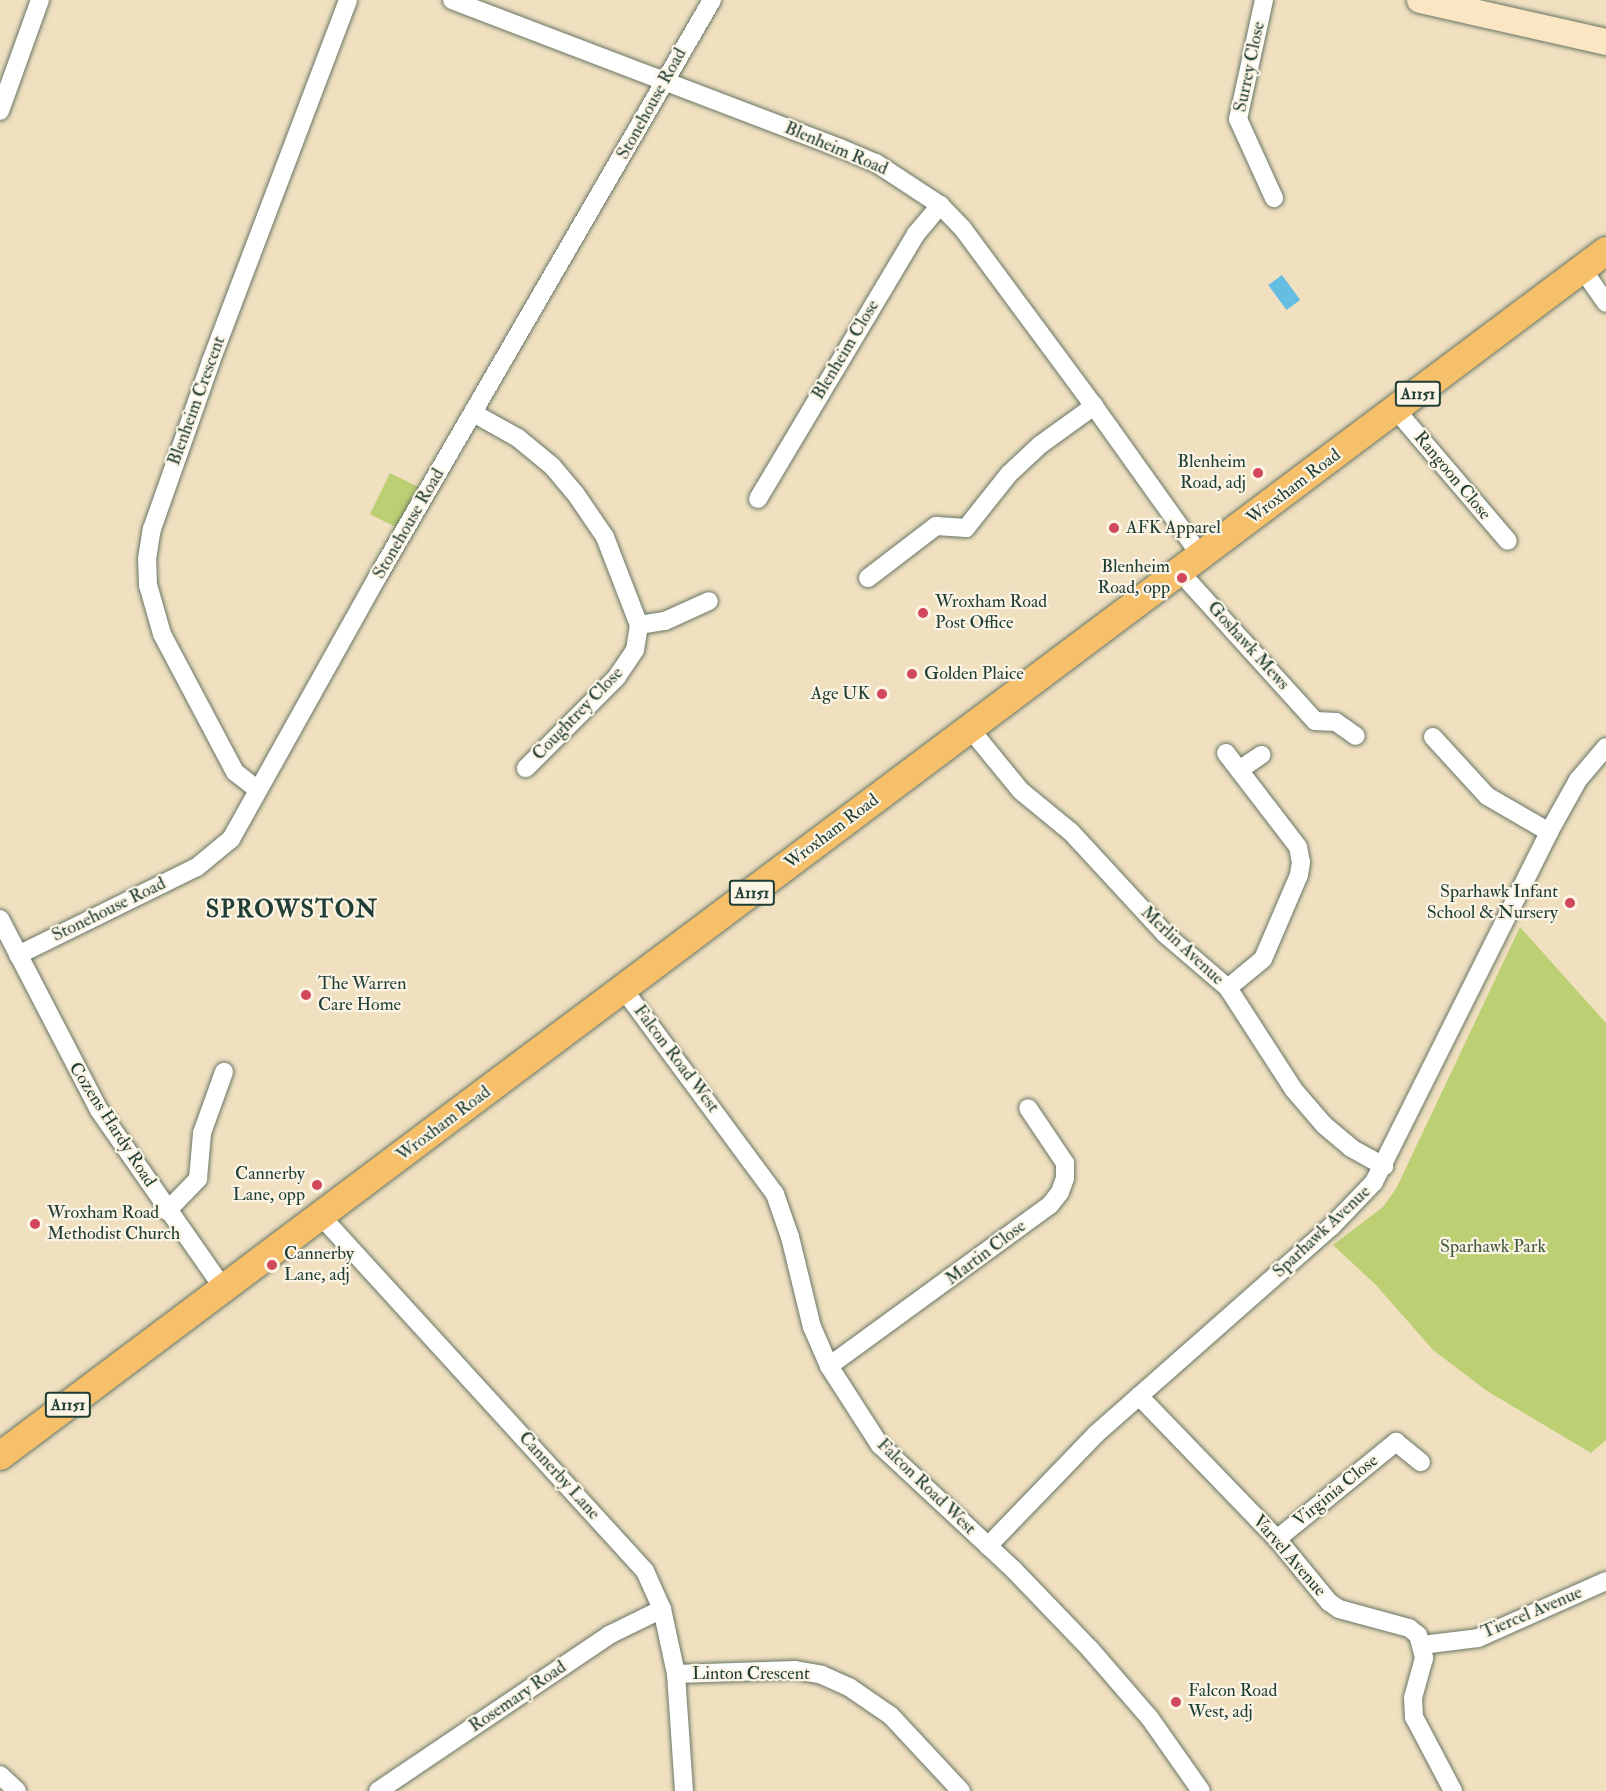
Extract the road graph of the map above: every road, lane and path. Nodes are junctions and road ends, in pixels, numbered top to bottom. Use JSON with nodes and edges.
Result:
{"nodes":[{"id":1,"x":40,"y":0,"type":"edge"},
{"id":2,"x":348,"y":0,"type":"edge"},
{"id":3,"x":452,"y":0,"type":"edge"},
{"id":4,"x":712,"y":0,"type":"edge"},
{"id":5,"x":1264,"y":0,"type":"edge"},
{"id":6,"x":1420,"y":0,"type":"edge"},
{"id":7,"x":1606,"y":42,"type":"edge"},
{"id":8,"x":664,"y":81,"type":"junction"},
{"id":9,"x":0,"y":111,"type":"edge"},
{"id":10,"x":1274,"y":198,"type":"dead end"},
{"id":11,"x":940,"y":205,"type":"junction"},
{"id":12,"x":1606,"y":251,"type":"edge"},
{"id":13,"x":1583,"y":270,"type":"junction"},
{"id":14,"x":1606,"y":303,"type":"edge"},
{"id":15,"x":1094,"y":406,"type":"junction"},
{"id":16,"x":1396,"y":410,"type":"junction"},
{"id":17,"x":475,"y":414,"type":"junction"},
{"id":18,"x":758,"y":499,"type":"dead end"},
{"id":19,"x":1508,"y":541,"type":"dead end"},
{"id":20,"x":1191,"y":564,"type":"junction"},
{"id":21,"x":868,"y":578,"type":"dead end"},
{"id":22,"x":709,"y":601,"type":"dead end"},
{"id":23,"x":639,"y":625,"type":"junction"},
{"id":24,"x":971,"y":730,"type":"junction"},
{"id":25,"x":1356,"y":736,"type":"dead end"},
{"id":26,"x":1433,"y":737,"type":"dead end"},
{"id":27,"x":1606,"y":747,"type":"edge"},
{"id":28,"x":1226,"y":753,"type":"dead end"},
{"id":29,"x":1260,"y":755,"type":"dead end"},
{"id":30,"x":526,"y":768,"type":"dead end"},
{"id":31,"x":1239,"y":770,"type":"junction"},
{"id":32,"x":258,"y":790,"type":"junction"},
{"id":33,"x":1549,"y":832,"type":"junction"},
{"id":34,"x":0,"y":919,"type":"edge"},
{"id":35,"x":18,"y":955,"type":"junction"},
{"id":36,"x":1228,"y":988,"type":"junction"},
{"id":37,"x":624,"y":990,"type":"junction"},
{"id":38,"x":224,"y":1072,"type":"dead end"},
{"id":39,"x":1028,"y":1108,"type":"dead end"},
{"id":40,"x":1384,"y":1166,"type":"junction"},
{"id":41,"x":167,"y":1211,"type":"junction"},
{"id":42,"x":320,"y":1215,"type":"junction"},
{"id":43,"x":224,"y":1289,"type":"junction"},
{"id":44,"x":830,"y":1366,"type":"junction"},
{"id":45,"x":1139,"y":1396,"type":"junction"},
{"id":46,"x":0,"y":1456,"type":"edge"},
{"id":47,"x":1421,"y":1462,"type":"dead end"},
{"id":48,"x":1276,"y":1539,"type":"junction"},
{"id":49,"x":988,"y":1546,"type":"junction"},
{"id":50,"x":1606,"y":1581,"type":"edge"},
{"id":51,"x":662,"y":1609,"type":"junction"},
{"id":52,"x":1422,"y":1645,"type":"junction"},
{"id":53,"x":676,"y":1674,"type":"junction"},
{"id":54,"x":0,"y":1775,"type":"edge"},
{"id":55,"x":17,"y":1791,"type":"edge"},
{"id":56,"x":378,"y":1791,"type":"edge"},
{"id":57,"x":684,"y":1791,"type":"edge"},
{"id":58,"x":961,"y":1791,"type":"edge"},
{"id":59,"x":1201,"y":1791,"type":"edge"},
{"id":60,"x":1453,"y":1791,"type":"edge"}],
"edges":[{"from":1,"to":9,"type":"street"},
{"from":2,"to":32,"type":"street","name":"Blenheim Crescent"},
{"from":3,"to":8,"type":"street","name":"Blenheim Road"},
{"from":4,"to":8,"type":"street","name":"Stonehouse Road"},
{"from":5,"to":10,"type":"street","name":"Surrey Close"},
{"from":6,"to":7,"type":"street"},
{"from":8,"to":11,"type":"street","name":"Blenheim Road"},
{"from":8,"to":17,"type":"street","name":"Stonehouse Road"},
{"from":11,"to":15,"type":"street","name":"Blenheim Road"},
{"from":11,"to":18,"type":"street","name":"Blenheim Close"},
{"from":12,"to":13,"type":"main road","name":"Wroxham Road","number":"A1151"},
{"from":13,"to":14,"type":"street"},
{"from":13,"to":16,"type":"main road","name":"Wroxham Road","number":"A1151"},
{"from":15,"to":20,"type":"street","name":"Blenheim Road"},
{"from":15,"to":21,"type":"street"},
{"from":16,"to":19,"type":"street","name":"Rangoon Close"},
{"from":16,"to":20,"type":"main road","name":"Wroxham Road","number":"A1151"},
{"from":17,"to":23,"type":"street"},
{"from":17,"to":32,"type":"street","name":"Stonehouse Road"},
{"from":20,"to":24,"type":"main road","name":"Wroxham Road","number":"A1151"},
{"from":20,"to":25,"type":"street","name":"Goshawk Mews"},
{"from":22,"to":23,"type":"street"},
{"from":23,"to":30,"type":"street","name":"Coughtrey Close"},
{"from":24,"to":36,"type":"street","name":"Merlin Avenue"},
{"from":24,"to":37,"type":"main road","name":"Wroxham Road","number":"A1151"},
{"from":26,"to":33,"type":"street"},
{"from":27,"to":33,"type":"street","name":"Sparhawk Avenue"},
{"from":28,"to":31,"type":"street"},
{"from":29,"to":31,"type":"street"},
{"from":31,"to":36,"type":"street"},
{"from":32,"to":35,"type":"street","name":"Stonehouse Road"},
{"from":33,"to":40,"type":"street","name":"Sparhawk Avenue"},
{"from":34,"to":35,"type":"street","name":"Cozens Hardy Road"},
{"from":35,"to":41,"type":"street","name":"Cozens Hardy Road"},
{"from":36,"to":40,"type":"street","name":"Merlin Avenue"},
{"from":37,"to":42,"type":"main road","name":"Wroxham Road","number":"A1151"},
{"from":37,"to":44,"type":"street","name":"Falcon Road West"},
{"from":38,"to":41,"type":"street"},
{"from":39,"to":44,"type":"street","name":"Martin Close"},
{"from":40,"to":45,"type":"street","name":"Sparhawk Avenue"},
{"from":41,"to":43,"type":"street","name":"Cozens Hardy Road"},
{"from":42,"to":43,"type":"main road","name":"Wroxham Road","number":"A1151"},
{"from":42,"to":51,"type":"street","name":"Cannerby Lane"},
{"from":43,"to":46,"type":"main road","name":"Wroxham Road","number":"A1151"},
{"from":44,"to":49,"type":"street","name":"Falcon Road West"},
{"from":45,"to":48,"type":"street","name":"Varvel Avenue"},
{"from":45,"to":49,"type":"street","name":"Sparhawk Avenue"},
{"from":47,"to":48,"type":"street","name":"Virginia Close"},
{"from":48,"to":52,"type":"street","name":"Varvel Avenue"},
{"from":49,"to":59,"type":"street","name":"Falcon Road West"},
{"from":50,"to":52,"type":"street","name":"Tiercel Avenue"},
{"from":51,"to":53,"type":"street","name":"Cannerby Lane"},
{"from":51,"to":56,"type":"street","name":"Rosemary Road"},
{"from":52,"to":60,"type":"street"},
{"from":53,"to":57,"type":"street","name":"Cannerby Lane"},
{"from":53,"to":58,"type":"street","name":"Linton Crescent"},
{"from":54,"to":55,"type":"street"}]}
